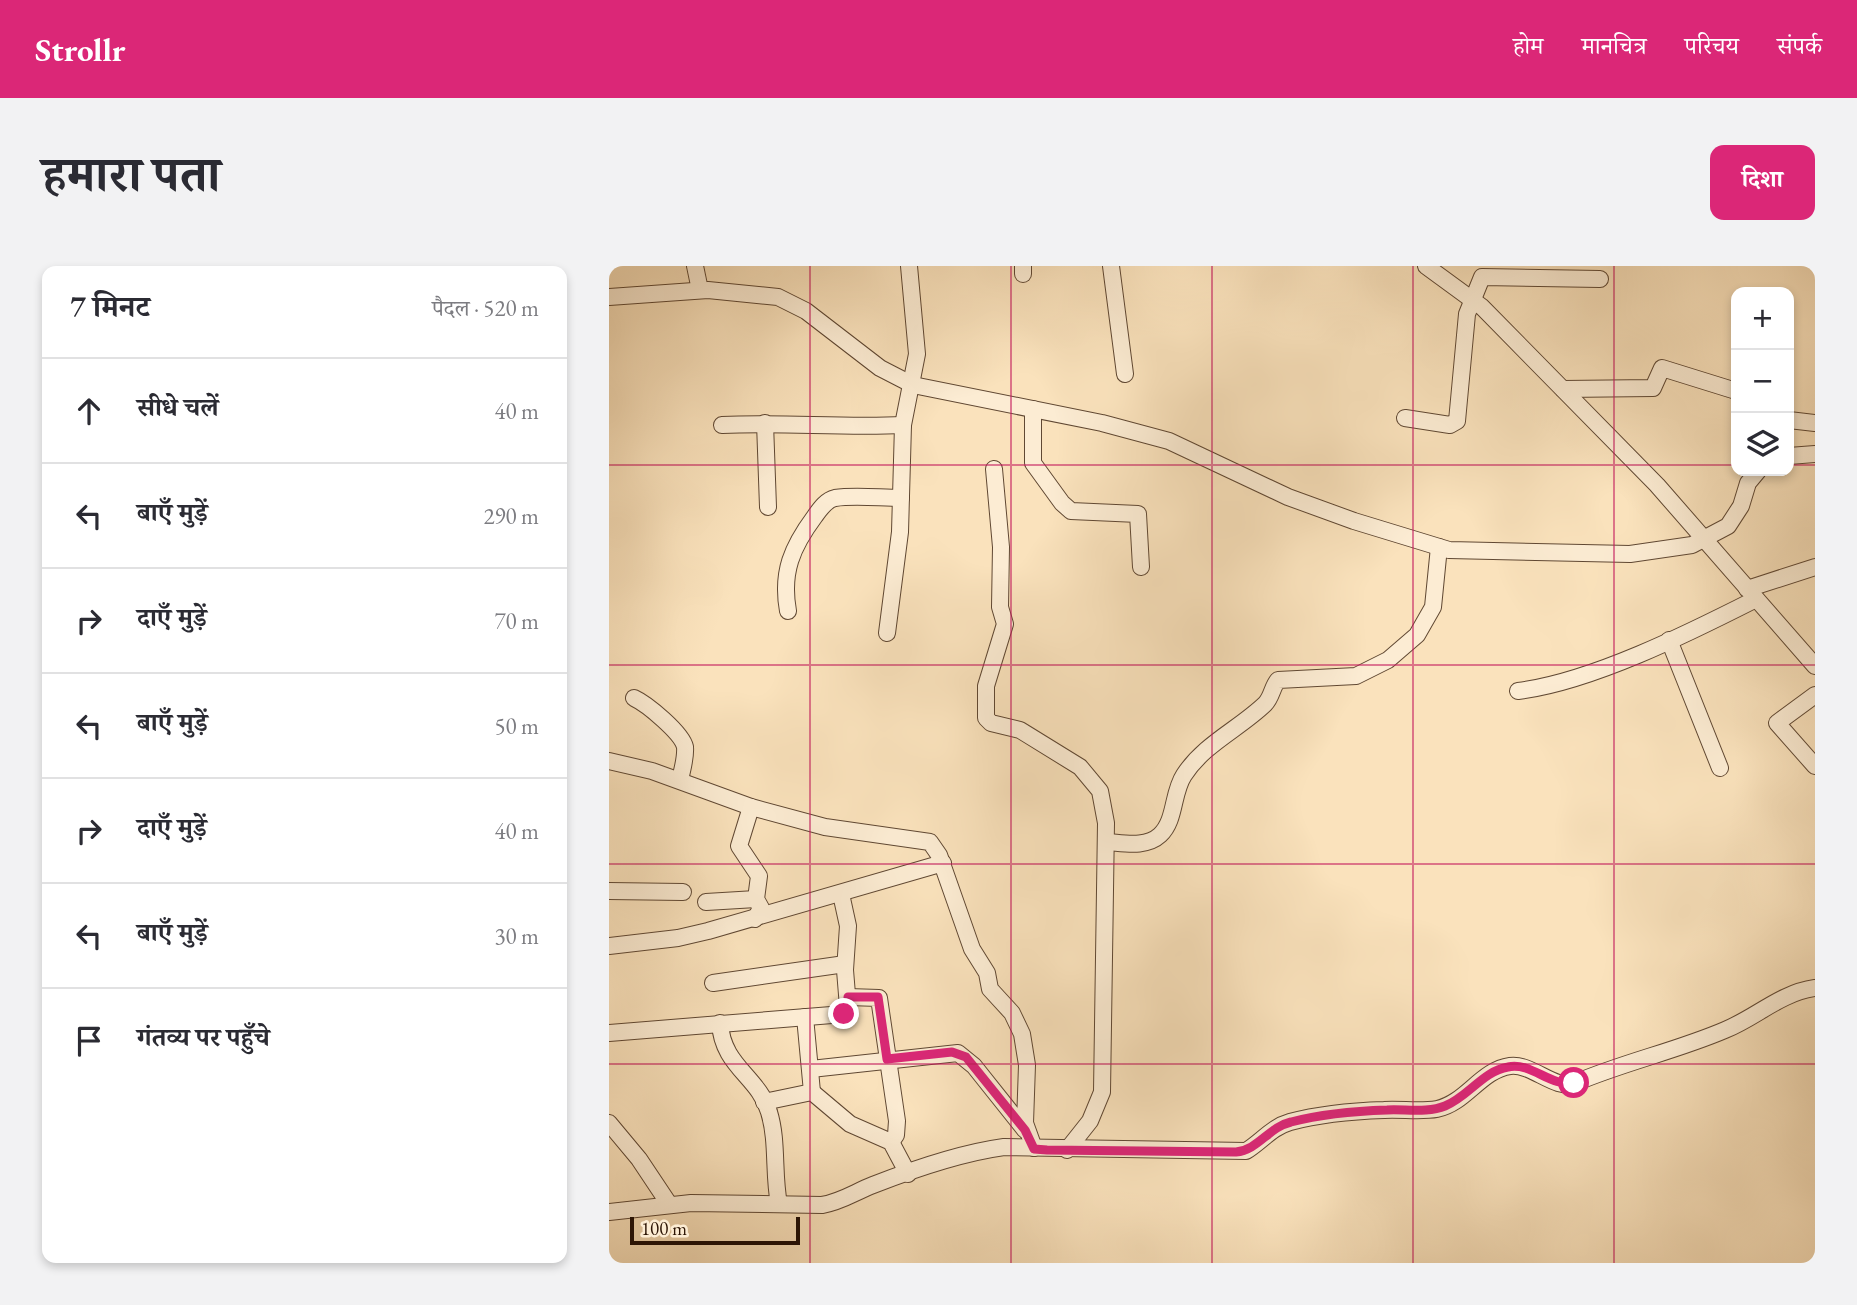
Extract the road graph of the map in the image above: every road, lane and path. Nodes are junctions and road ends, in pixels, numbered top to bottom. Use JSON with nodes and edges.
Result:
{"nodes":[{"id":1,"x":695,"y":266,"type":"edge"},
{"id":2,"x":909,"y":266,"type":"edge"},
{"id":3,"x":1111,"y":266,"type":"edge"},
{"id":4,"x":1426,"y":266,"type":"edge"},
{"id":5,"x":1600,"y":279,"type":"dead end"},
{"id":6,"x":700,"y":290,"type":"junction"},
{"id":7,"x":609,"y":297,"type":"edge"},
{"id":8,"x":1474,"y":300,"type":"junction"},
{"id":9,"x":1125,"y":374,"type":"dead end"},
{"id":10,"x":913,"y":385,"type":"junction"},
{"id":11,"x":1731,"y":389,"type":"edge"},
{"id":12,"x":1563,"y":390,"type":"junction"},
{"id":13,"x":1033,"y":409,"type":"junction"},
{"id":14,"x":1405,"y":418,"type":"dead end"},
{"id":15,"x":1794,"y":421,"type":"edge"},
{"id":16,"x":765,"y":423,"type":"junction"},
{"id":17,"x":1815,"y":423,"type":"edge"},
{"id":18,"x":722,"y":425,"type":"dead end"},
{"id":19,"x":903,"y":425,"type":"junction"},
{"id":20,"x":1815,"y":454,"type":"edge"},
{"id":21,"x":1794,"y":456,"type":"edge"},
{"id":22,"x":994,"y":470,"type":"dead end"},
{"id":23,"x":1754,"y":476,"type":"edge"},
{"id":24,"x":901,"y":499,"type":"junction"},
{"id":25,"x":768,"y":507,"type":"dead end"},
{"id":26,"x":1705,"y":541,"type":"junction"},
{"id":27,"x":1439,"y":547,"type":"junction"},
{"id":28,"x":1141,"y":566,"type":"dead end"},
{"id":29,"x":1815,"y":567,"type":"edge"},
{"id":30,"x":1752,"y":594,"type":"junction"},
{"id":31,"x":788,"y":611,"type":"dead end"},
{"id":32,"x":887,"y":633,"type":"dead end"},
{"id":33,"x":1669,"y":640,"type":"junction"},
{"id":34,"x":1815,"y":666,"type":"edge"},
{"id":35,"x":1518,"y":691,"type":"dead end"},
{"id":36,"x":1815,"y":695,"type":"edge"},
{"id":37,"x":634,"y":698,"type":"dead end"},
{"id":38,"x":609,"y":761,"type":"edge"},
{"id":39,"x":1815,"y":766,"type":"edge"},
{"id":40,"x":1720,"y":768,"type":"dead end"},
{"id":41,"x":680,"y":780,"type":"junction"},
{"id":42,"x":751,"y":807,"type":"junction"},
{"id":43,"x":1107,"y":842,"type":"junction"},
{"id":44,"x":943,"y":863,"type":"junction"},
{"id":45,"x":609,"y":891,"type":"edge"},
{"id":46,"x":683,"y":892,"type":"dead end"},
{"id":47,"x":841,"y":894,"type":"junction"},
{"id":48,"x":757,"y":899,"type":"junction"},
{"id":49,"x":706,"y":902,"type":"dead end"},
{"id":50,"x":755,"y":919,"type":"junction"},
{"id":51,"x":609,"y":946,"type":"edge"},
{"id":52,"x":845,"y":964,"type":"junction"},
{"id":53,"x":713,"y":983,"type":"dead end"},
{"id":54,"x":1815,"y":988,"type":"edge"},
{"id":55,"x":848,"y":997,"type":"junction"},
{"id":56,"x":805,"y":1017,"type":"junction"},
{"id":57,"x":720,"y":1023,"type":"junction"},
{"id":58,"x":609,"y":1033,"type":"edge"},
{"id":59,"x":887,"y":1059,"type":"junction"},
{"id":60,"x":811,"y":1069,"type":"junction"},
{"id":61,"x":812,"y":1093,"type":"junction"},
{"id":62,"x":764,"y":1102,"type":"junction"},
{"id":63,"x":609,"y":1123,"type":"edge"},
{"id":64,"x":1025,"y":1130,"type":"junction"},
{"id":65,"x":891,"y":1142,"type":"junction"},
{"id":66,"x":1034,"y":1149,"type":"junction"},
{"id":67,"x":1067,"y":1150,"type":"junction"},
{"id":68,"x":908,"y":1174,"type":"junction"},
{"id":69,"x":779,"y":1204,"type":"junction"},
{"id":70,"x":669,"y":1205,"type":"junction"},
{"id":71,"x":609,"y":1212,"type":"edge"}],
"edges":[{"from":1,"to":6,"type":"street"},
{"from":2,"to":10,"type":"street"},
{"from":3,"to":9,"type":"street"},
{"from":4,"to":8,"type":"street"},
{"from":5,"to":8,"type":"street"},
{"from":6,"to":7,"type":"street"},
{"from":6,"to":10,"type":"street"},
{"from":8,"to":12,"type":"street"},
{"from":8,"to":14,"type":"street"},
{"from":10,"to":13,"type":"street"},
{"from":10,"to":19,"type":"street"},
{"from":11,"to":12,"type":"street"},
{"from":12,"to":26,"type":"street"},
{"from":13,"to":27,"type":"street"},
{"from":13,"to":28,"type":"street"},
{"from":15,"to":17,"type":"street"},
{"from":16,"to":18,"type":"street"},
{"from":16,"to":19,"type":"street"},
{"from":16,"to":25,"type":"street"},
{"from":19,"to":24,"type":"street"},
{"from":20,"to":21,"type":"street"},
{"from":22,"to":43,"type":"street"},
{"from":23,"to":26,"type":"street"},
{"from":24,"to":31,"type":"street"},
{"from":24,"to":32,"type":"street"},
{"from":26,"to":27,"type":"street"},
{"from":26,"to":30,"type":"street"},
{"from":27,"to":43,"type":"street"},
{"from":29,"to":30,"type":"street"},
{"from":30,"to":33,"type":"street"},
{"from":30,"to":34,"type":"street"},
{"from":33,"to":35,"type":"street"},
{"from":33,"to":40,"type":"street"},
{"from":36,"to":39,"type":"street"},
{"from":37,"to":41,"type":"street"},
{"from":38,"to":41,"type":"street"},
{"from":41,"to":42,"type":"street"},
{"from":42,"to":44,"type":"street"},
{"from":42,"to":48,"type":"street"},
{"from":43,"to":67,"type":"street"},
{"from":44,"to":47,"type":"street"},
{"from":44,"to":64,"type":"street"},
{"from":45,"to":46,"type":"street"},
{"from":47,"to":50,"type":"street"},
{"from":47,"to":52,"type":"street"},
{"from":48,"to":49,"type":"street"},
{"from":48,"to":50,"type":"street"},
{"from":50,"to":51,"type":"street"},
{"from":52,"to":53,"type":"street"},
{"from":52,"to":55,"type":"street"},
{"from":54,"to":67,"type":"street"},
{"from":55,"to":56,"type":"street"},
{"from":55,"to":59,"type":"street"},
{"from":56,"to":57,"type":"street"},
{"from":56,"to":60,"type":"street"},
{"from":57,"to":58,"type":"street"},
{"from":57,"to":62,"type":"street"},
{"from":59,"to":60,"type":"street"},
{"from":59,"to":64,"type":"street"},
{"from":59,"to":65,"type":"street"},
{"from":60,"to":61,"type":"street"},
{"from":61,"to":62,"type":"street"},
{"from":61,"to":65,"type":"street"},
{"from":62,"to":69,"type":"street"},
{"from":63,"to":70,"type":"street"},
{"from":64,"to":66,"type":"street"},
{"from":65,"to":68,"type":"street"},
{"from":66,"to":67,"type":"street"},
{"from":66,"to":68,"type":"street"},
{"from":68,"to":69,"type":"street"},
{"from":69,"to":70,"type":"street"},
{"from":70,"to":71,"type":"street"}]}
